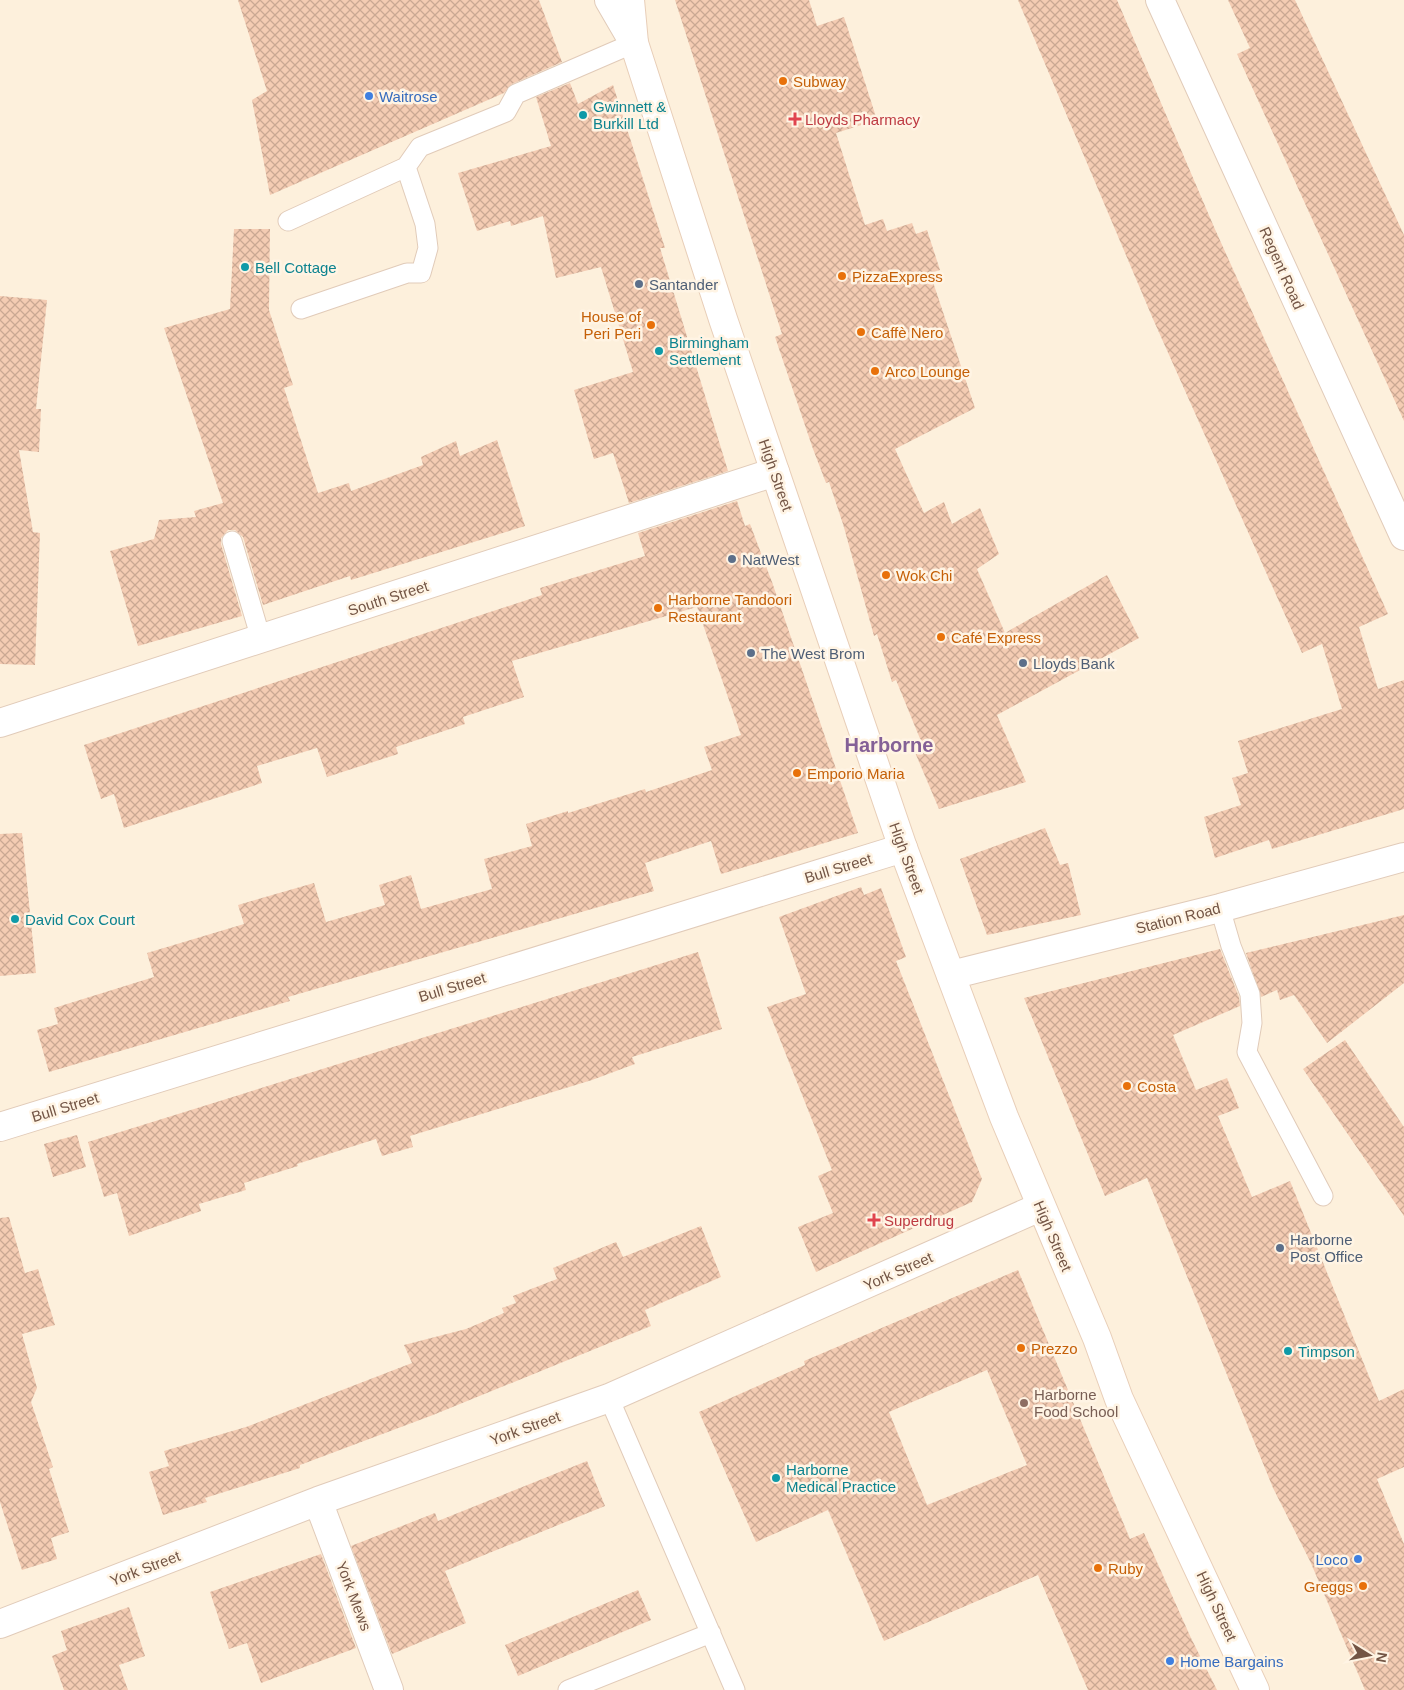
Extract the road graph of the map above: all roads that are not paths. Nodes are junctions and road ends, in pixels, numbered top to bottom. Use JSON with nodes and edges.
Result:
{"nodes":[{"id":1,"x":609,"y":0,"type":"edge"},
{"id":2,"x":630,"y":0,"type":"edge"},
{"id":3,"x":1160,"y":0,"type":"edge"},
{"id":4,"x":634,"y":43,"type":"junction"},
{"id":5,"x":406,"y":167,"type":"junction"},
{"id":6,"x":288,"y":220,"type":"dead end"},
{"id":7,"x":301,"y":309,"type":"dead end"},
{"id":8,"x":775,"y":472,"type":"junction"},
{"id":9,"x":1404,"y":536,"type":"edge"},
{"id":10,"x":232,"y":541,"type":"dead end"},
{"id":11,"x":261,"y":638,"type":"junction"},
{"id":12,"x":0,"y":723,"type":"edge"},
{"id":13,"x":903,"y":848,"type":"junction"},
{"id":14,"x":1404,"y":857,"type":"edge"},
{"id":15,"x":1220,"y":908,"type":"junction"},
{"id":16,"x":951,"y":975,"type":"junction"},
{"id":17,"x":0,"y":1127,"type":"edge"},
{"id":18,"x":1323,"y":1196,"type":"dead end"},
{"id":19,"x":1040,"y":1207,"type":"junction"},
{"id":20,"x":608,"y":1398,"type":"junction"},
{"id":21,"x":318,"y":1501,"type":"junction"},
{"id":22,"x":0,"y":1624,"type":"edge"},
{"id":23,"x":711,"y":1633,"type":"junction"},
{"id":24,"x":389,"y":1690,"type":"edge"},
{"id":25,"x":568,"y":1690,"type":"edge"},
{"id":26,"x":735,"y":1690,"type":"edge"},
{"id":27,"x":1255,"y":1690,"type":"edge"}],
"edges":[{"from":1,"to":4,"type":"street"},
{"from":2,"to":4,"type":"street","name":"High Street"},
{"from":3,"to":9,"type":"street","name":"Regent Road"},
{"from":4,"to":5,"type":"lane"},
{"from":4,"to":8,"type":"street","name":"High Street"},
{"from":5,"to":6,"type":"lane"},
{"from":5,"to":7,"type":"lane"},
{"from":8,"to":11,"type":"street","name":"South Street"},
{"from":8,"to":13,"type":"street","name":"High Street"},
{"from":10,"to":11,"type":"lane"},
{"from":11,"to":12,"type":"street","name":"South Street"},
{"from":13,"to":16,"type":"street","name":"High Street"},
{"from":13,"to":17,"type":"street","name":"Bull Street"},
{"from":14,"to":15,"type":"street","name":"Station Road"},
{"from":15,"to":16,"type":"street","name":"Station Road"},
{"from":15,"to":18,"type":"lane"},
{"from":16,"to":19,"type":"street","name":"High Street"},
{"from":19,"to":20,"type":"street","name":"York Street"},
{"from":19,"to":27,"type":"street","name":"High Street"},
{"from":20,"to":21,"type":"street","name":"York Street"},
{"from":20,"to":23,"type":"lane"},
{"from":21,"to":22,"type":"street","name":"York Street"},
{"from":21,"to":24,"type":"street","name":"York Mews"},
{"from":23,"to":25,"type":"lane"},
{"from":23,"to":26,"type":"lane"}]}
